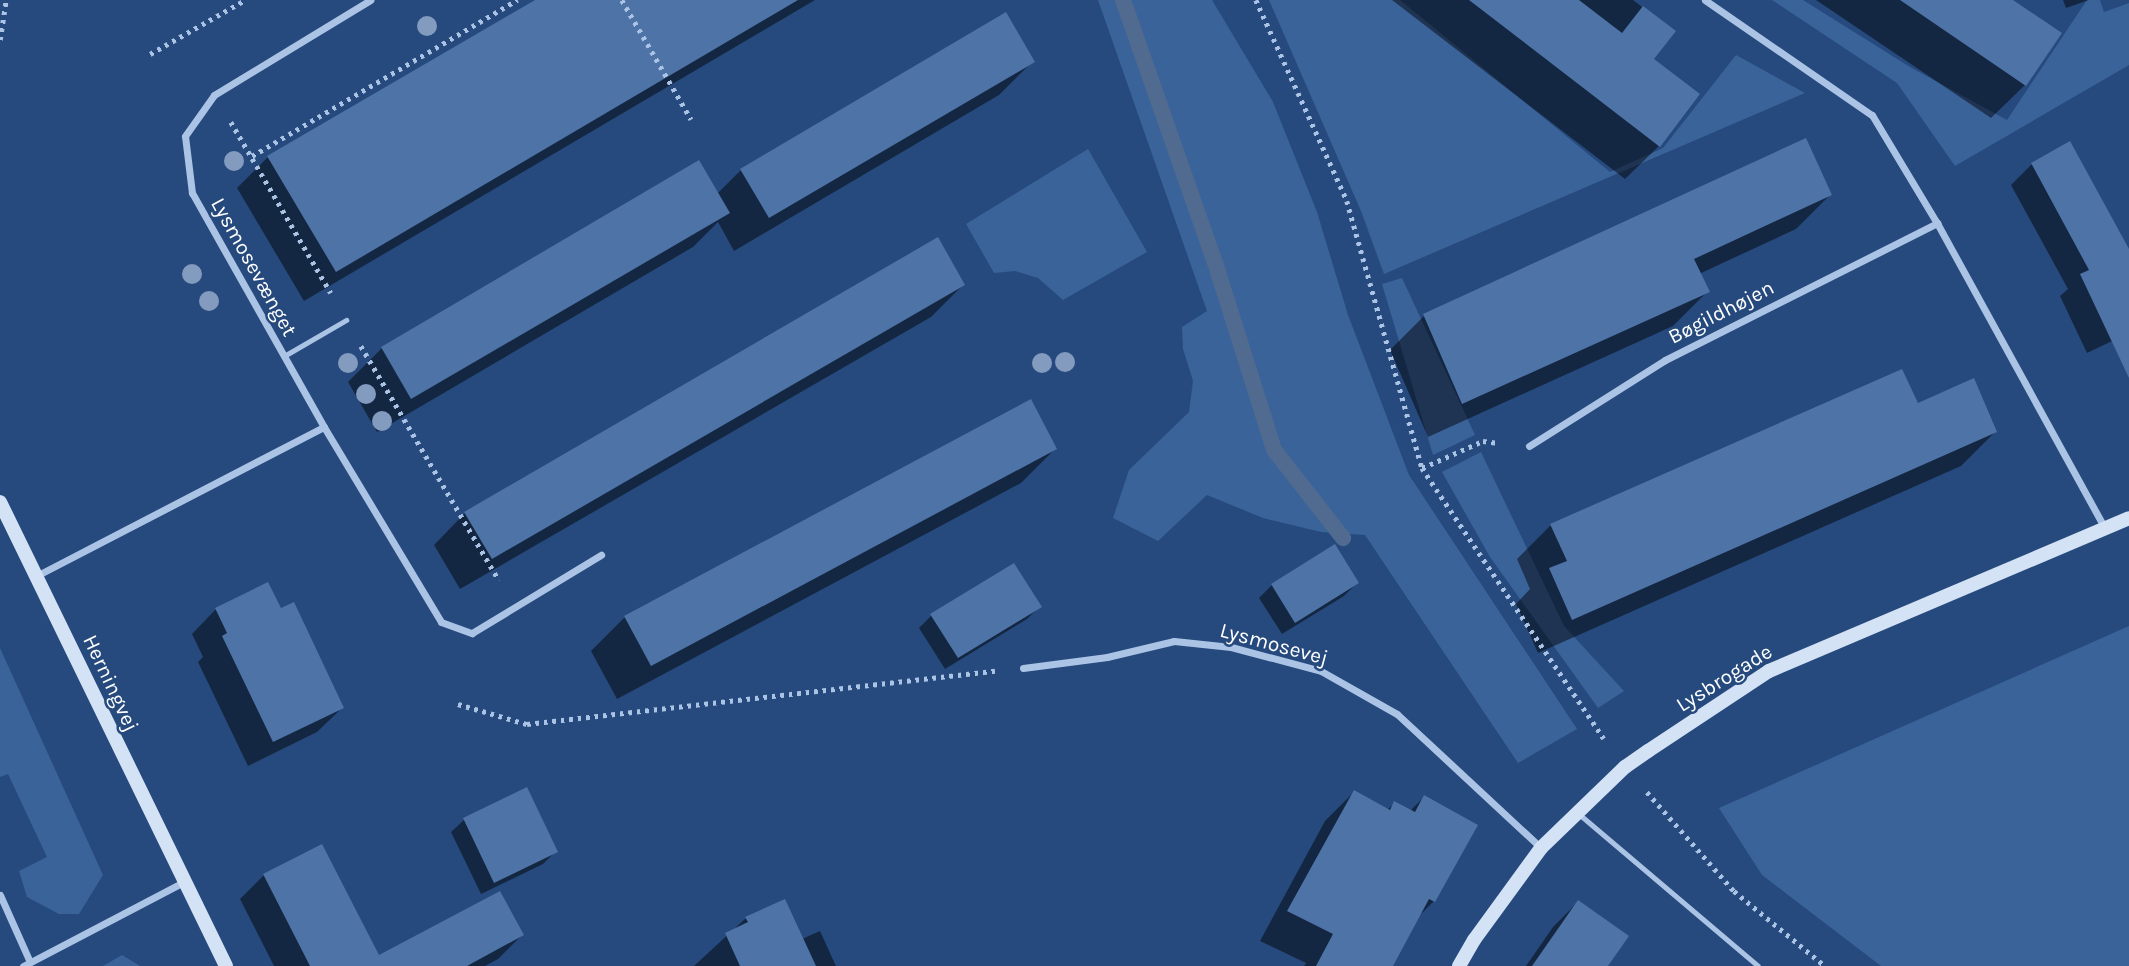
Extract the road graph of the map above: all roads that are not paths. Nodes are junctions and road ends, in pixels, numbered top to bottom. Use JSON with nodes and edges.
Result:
{"nodes":[{"id":1,"x":370,"y":0,"type":"edge"},
{"id":2,"x":1705,"y":0,"type":"edge"},
{"id":3,"x":1937,"y":223,"type":"junction"},
{"id":4,"x":346,"y":320,"type":"road end"},
{"id":5,"x":284,"y":356,"type":"junction"},
{"id":6,"x":324,"y":428,"type":"junction"},
{"id":7,"x":1529,"y":446,"type":"road end"},
{"id":8,"x":0,"y":502,"type":"edge"},
{"id":9,"x":2129,"y":518,"type":"edge"},
{"id":10,"x":2105,"y":528,"type":"junction"},
{"id":11,"x":601,"y":555,"type":"dead end"},
{"id":12,"x":38,"y":575,"type":"junction"},
{"id":13,"x":1023,"y":668,"type":"road end"},
{"id":14,"x":1577,"y":813,"type":"junction"},
{"id":15,"x":1541,"y":848,"type":"junction"},
{"id":16,"x":184,"y":882,"type":"junction"},
{"id":17,"x":0,"y":895,"type":"edge"},
{"id":18,"x":27,"y":964,"type":"edge"},
{"id":19,"x":226,"y":966,"type":"edge"},
{"id":20,"x":1459,"y":966,"type":"edge"},
{"id":21,"x":1758,"y":966,"type":"edge"}],
"edges":[{"from":1,"to":5,"type":"street","name":"Lysmosevænget"},
{"from":2,"to":3,"type":"street"},
{"from":3,"to":7,"type":"street","name":"Bøgildhøjen"},
{"from":3,"to":10,"type":"street"},
{"from":4,"to":5,"type":"lane"},
{"from":5,"to":6,"type":"street","name":"Lysmosevænget"},
{"from":6,"to":11,"type":"street","name":"Lysmosevænget"},
{"from":6,"to":12,"type":"street"},
{"from":8,"to":12,"type":"street","name":"Herningvej"},
{"from":9,"to":10,"type":"street","name":"Lysbrogade"},
{"from":10,"to":14,"type":"street","name":"Lysbrogade"},
{"from":12,"to":16,"type":"street","name":"Herningvej"},
{"from":13,"to":15,"type":"street","name":"Lysmosevej"},
{"from":14,"to":15,"type":"street","name":"Lysbrogade"},
{"from":14,"to":21,"type":"lane"},
{"from":15,"to":20,"type":"street","name":"Lysbrogade"},
{"from":16,"to":18,"type":"street"},
{"from":16,"to":19,"type":"street","name":"Herningvej"},
{"from":17,"to":18,"type":"street"}]}
